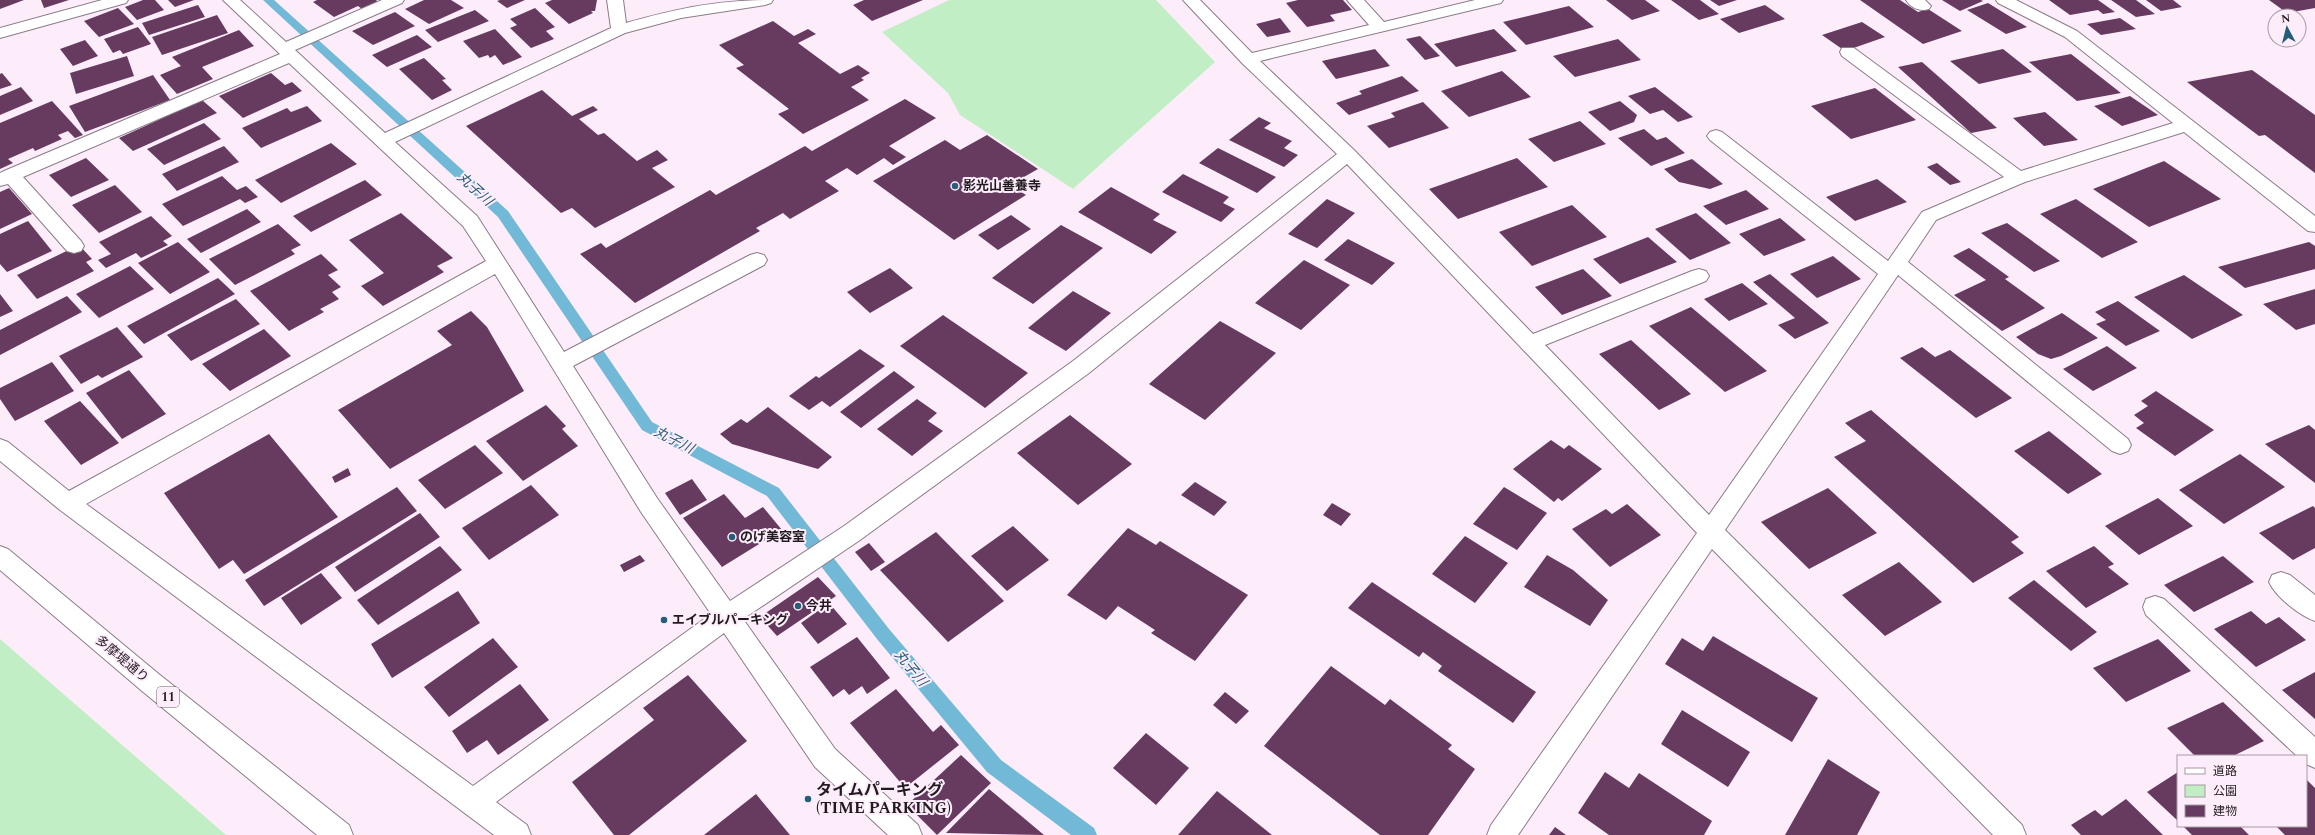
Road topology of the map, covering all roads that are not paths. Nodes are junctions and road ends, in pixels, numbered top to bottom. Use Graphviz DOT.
graph roads {
  1 [pos="120,0"];
  2 [pos="231,0"];
  3 [pos="396,0"];
  4 [pos="615,0"];
  5 [pos="765,0"];
  6 [pos="1191,0"];
  7 [pos="1355,0"];
  8 [pos="1495,0"];
  9 [pos="2004,0"];
  10 [pos="1380,27"];
  11 [pos="619,30"];
  12 [pos="0,33"];
  13 [pos="289,51"];
  14 [pos="1848,52"];
  15 [pos="1248,59"];
  16 [pos="2187,125"];
  17 [pos="1716,136"];
  18 [pos="388,139"];
  19 [pos="1348,154"];
  20 [pos="6,178"];
  21 [pos="2018,178"];
  22 [pos="2315,226"];
  23 [pos="74,246"];
  24 [pos="757,260"];
  25 [pos="498,263"];
  26 [pos="1892,267"];
  27 [pos="1698,276"];
  28 [pos="1530,343"];
  29 [pos="566,360"];
  30 [pos="2120,445"];
  31 [pos="0,448"];
  32 [pos="68,503"];
  33 [pos="1710,531"];
  34 [pos="0,556"];
  35 [pos="2281,582"];
  36 [pos="2155,607"];
  37 [pos="2315,610"];
  38 [pos="726,616"];
  39 [pos="2315,755"];
  40 [pos="474,802"];
  41 [pos="339,835"];
  42 [pos="517,835"];
  43 [pos="908,835"];
  44 [pos="1501,835"];
  45 [pos="2012,835"];
  1 -- 12 [label="street"];
  2 -- 13 [label="street"];
  3 -- 13 [label="street"];
  4 -- 11 [label="street"];
  5 -- 11 [label="street"];
  6 -- 15 [label="street"];
  7 -- 10 [label="street"];
  8 -- 10 [label="street"];
  9 -- 16 [label="street"];
  10 -- 15 [label="street"];
  11 -- 18 [label="street"];
  13 -- 18 [label="street"];
  13 -- 20 [label="street"];
  14 -- 21 [label="street"];
  15 -- 19 [label="street"];
  16 -- 21 [label="street"];
  16 -- 22 [label="street"];
  17 -- 26 [label="street"];
  18 -- 25 [label="street"];
  19 -- 28 [label="street"];
  19 -- 38 [label="street"];
  20 -- 23 [label="street"];
  21 -- 26 [label="street"];
  24 -- 29 [label="street"];
  25 -- 29 [label="street"];
  25 -- 32 [label="street"];
  26 -- 30 [label="street"];
  26 -- 33 [label="street"];
  27 -- 28 [label="street"];
  28 -- 33 [label="street"];
  29 -- 38 [label="street"];
  31 -- 32 [label="street"];
  32 -- 40 [label="street"];
  33 -- 44 [label="street"];
  33 -- 45 [label="street"];
  34 -- 41 [label="street, 多摩堤通り / 11"];
  35 -- 37 [label="street"];
  36 -- 39 [label="street"];
  38 -- 40 [label="street"];
  38 -- 43 [label="street"];
  40 -- 42 [label="street"];
}
